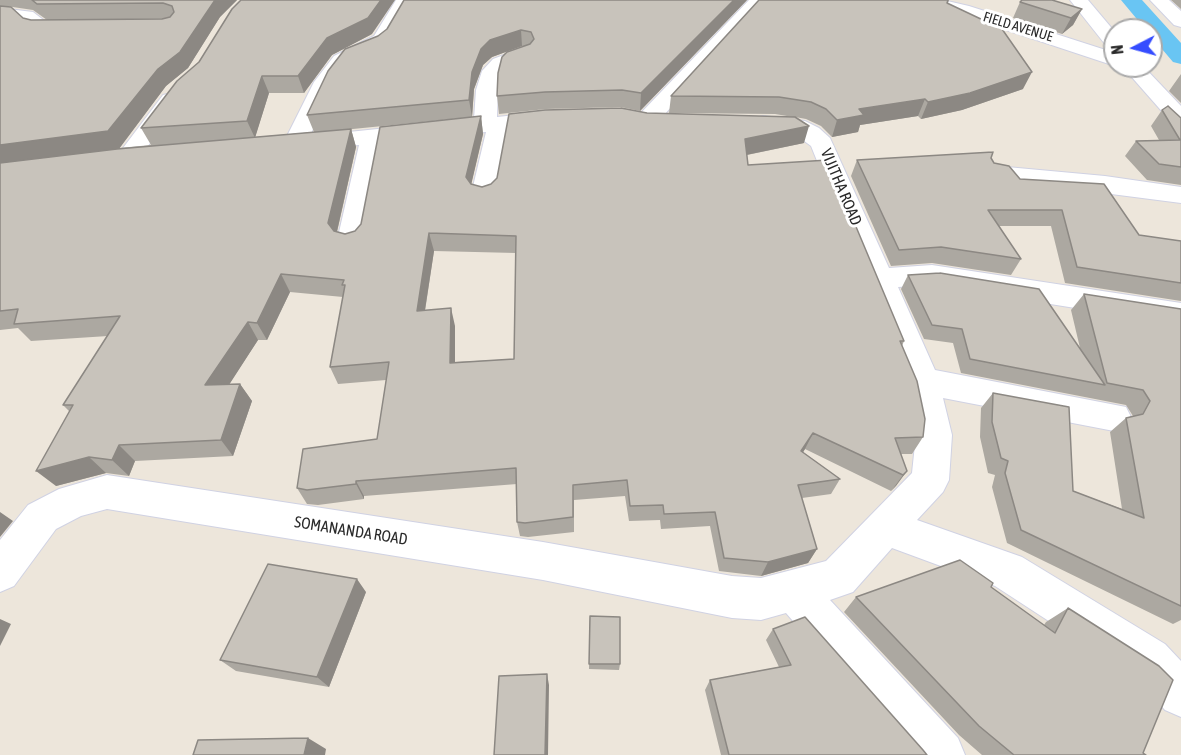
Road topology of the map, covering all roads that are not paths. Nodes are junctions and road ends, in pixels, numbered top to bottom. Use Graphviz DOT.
graph roads {
  1 [pos="405,0"];
  2 [pos="759,0"];
  3 [pos="919,0"];
  4 [pos="1079,0"];
  5 [pos="1159,0"];
  6 [pos="0,13"];
  7 [pos="1181,21"];
  8 [pos="88,27"];
  9 [pos="1103,29"];
  10 [pos="523,54"];
  11 [pos="1103,56"];
  12 [pos="1143,78"];
  13 [pos="184,86"];
  14 [pos="621,116"];
  15 [pos="578,117"];
  16 [pos="1181,119"];
  17 [pos="646,121"];
  18 [pos="675,122"];
  19 [pos="492,123"];
  20 [pos="740,123"];
  21 [pos="373,135"];
  22 [pos="295,144"];
  23 [pos="271,146"];
  24 [pos="152,155"];
  25 [pos="128,157"];
  26 [pos="105,160"];
  27 [pos="996,173"];
  28 [pos="484,195"];
  29 [pos="1181,195"];
  30 [pos="351,241"];
  31 [pos="879,278"];
  32 [pos="1181,314"];
  33 [pos="923,381"];
  34 [pos="1114,417"];
  35 [pos="884,527"];
  36 [pos="0,572"];
  37 [pos="793,590"];
  38 [pos="732,597"];
  39 [pos="1181,694"];
  40 [pos="940,755"];
  1 -- 22 [label="street"];
  2 -- 17 [label="street"];
  3 -- 11 [label="street, FIELD AVENUE"];
  4 -- 9 [label="street"];
  5 -- 7 [label="street"];
  6 -- 8 [label="street"];
  10 -- 19 [label="street"];
  12 -- 16 [label="street"];
  13 -- 25 [label="street"];
  14 -- 17 [label="street"];
  15 -- 19 [label="street"];
  17 -- 18 [label="street"];
  19 -- 21 [label="street"];
  19 -- 28 [label="street"];
  20 -- 31 [label="street, VIJITHA ROAD"];
  21 -- 22 [label="street"];
  21 -- 30 [label="street"];
  22 -- 23 [label="street"];
  24 -- 25 [label="street"];
  25 -- 26 [label="street"];
  27 -- 29 [label="street"];
  31 -- 32 [label="street"];
  31 -- 33 [label="street, VIJITHA ROAD"];
  33 -- 34 [label="street"];
  33 -- 35 [label="street, VIJITHA ROAD"];
  35 -- 37 [label="street, VIJITHA ROAD"];
  35 -- 39 [label="street"];
  36 -- 38 [label="street, SOMANANDA ROAD"];
  37 -- 38 [label="street, VIJITHA ROAD"];
  37 -- 40 [label="street"];
}
